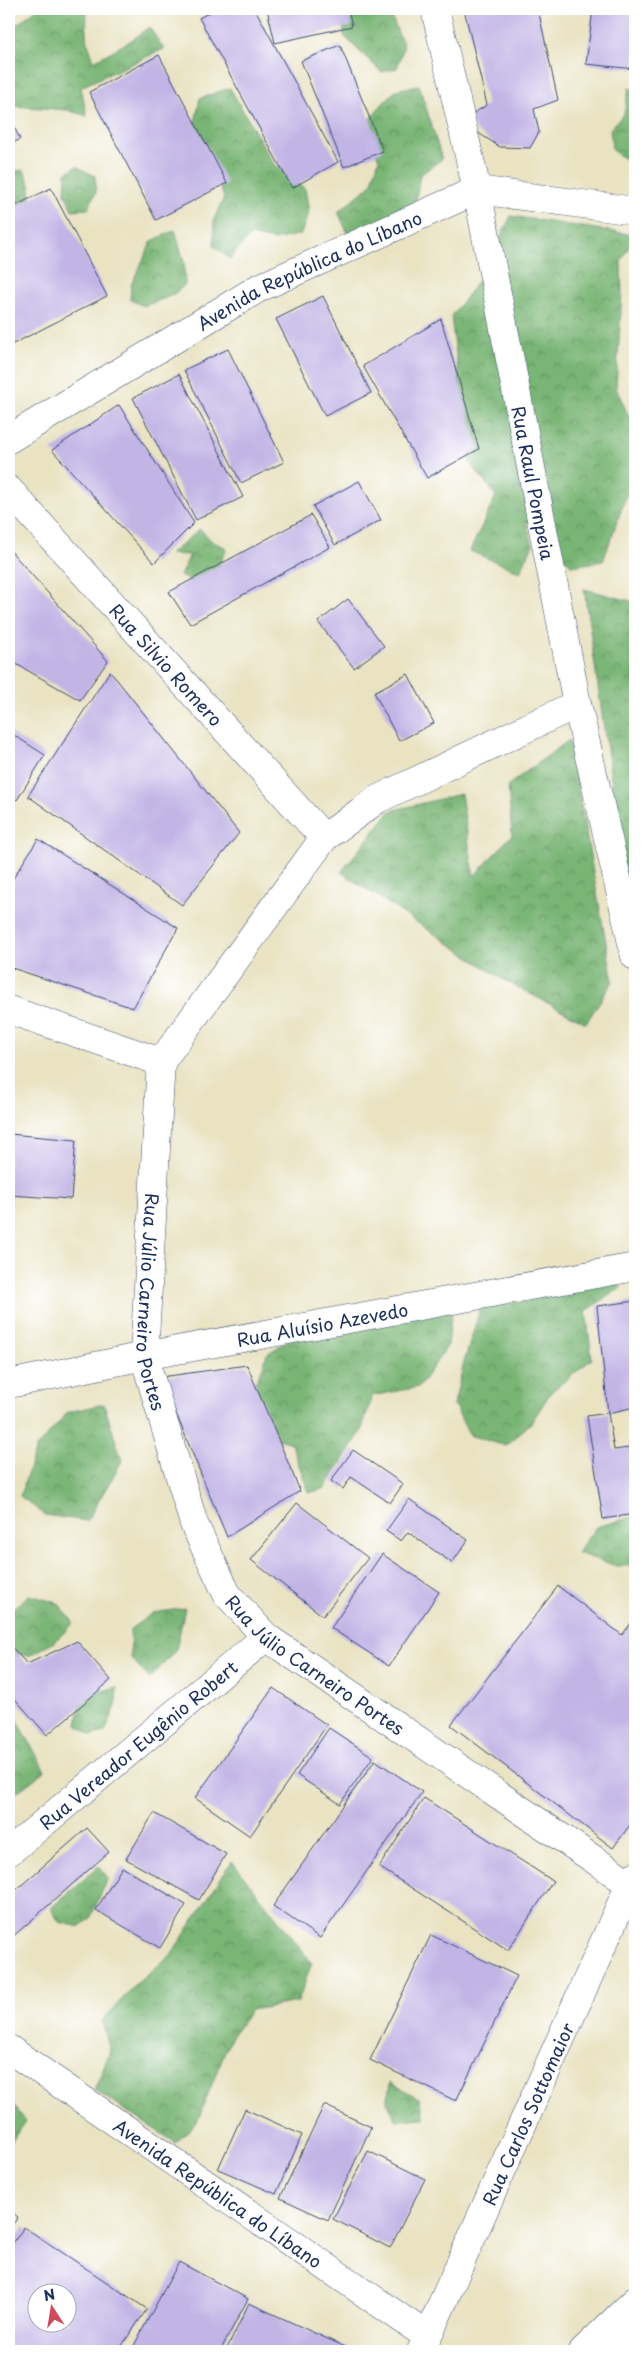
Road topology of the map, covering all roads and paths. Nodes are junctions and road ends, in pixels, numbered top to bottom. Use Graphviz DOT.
graph roads {
  1 [pos="435,9"];
  2 [pos="478,190"];
  3 [pos="635,211"];
  4 [pos="9,439"];
  5 [pos="9,490"];
  6 [pos="577,704"];
  7 [pos="324,838"];
  8 [pos="635,956"];
  9 [pos="9,1010"];
  10 [pos="161,1062"];
  11 [pos="635,1267"];
  12 [pos="144,1356"];
  13 [pos="9,1384"];
  14 [pos="266,1637"];
  15 [pos="9,1852"];
  16 [pos="632,1880"];
  17 [pos="9,2048"];
  18 [pos="635,2301"];
  19 [pos="635,2306"];
  20 [pos="424,2344"];
  21 [pos="583,2351"];
  22 [pos="614,2351"];
  1 -- 2 [label="main road, Rua Raul Pompeia"];
  2 -- 3 [label="main road"];
  2 -- 4 [label="main road, Avenida República do Líbano"];
  2 -- 6 [label="main road, Rua Raul Pompeia"];
  5 -- 7 [label="main road, Rua Silvio Romero"];
  6 -- 7 [label="main road"];
  6 -- 8 [label="main road, Rua Raul Pompeia"];
  7 -- 10 [label="main road"];
  9 -- 10 [label="main road"];
  10 -- 12 [label="main road, Rua Júlio Carneiro Portes"];
  11 -- 12 [label="main road, Rua Aluísio Azevedo"];
  12 -- 13 [label="main road, Rua Aluísio Azevedo"];
  12 -- 14 [label="main road, Rua Júlio Carneiro Portes"];
  14 -- 15 [label="main road, Rua Vereador Eugênio Robert"];
  14 -- 16 [label="main road, Rua Júlio Carneiro Portes"];
  16 -- 20 [label="main road, Rua Carlos Sottomaior"];
  17 -- 20 [label="main road, Avenida República do Líbano"];
  18 -- 21 [label="main road"];
  19 -- 22 [label="main road"];
}
